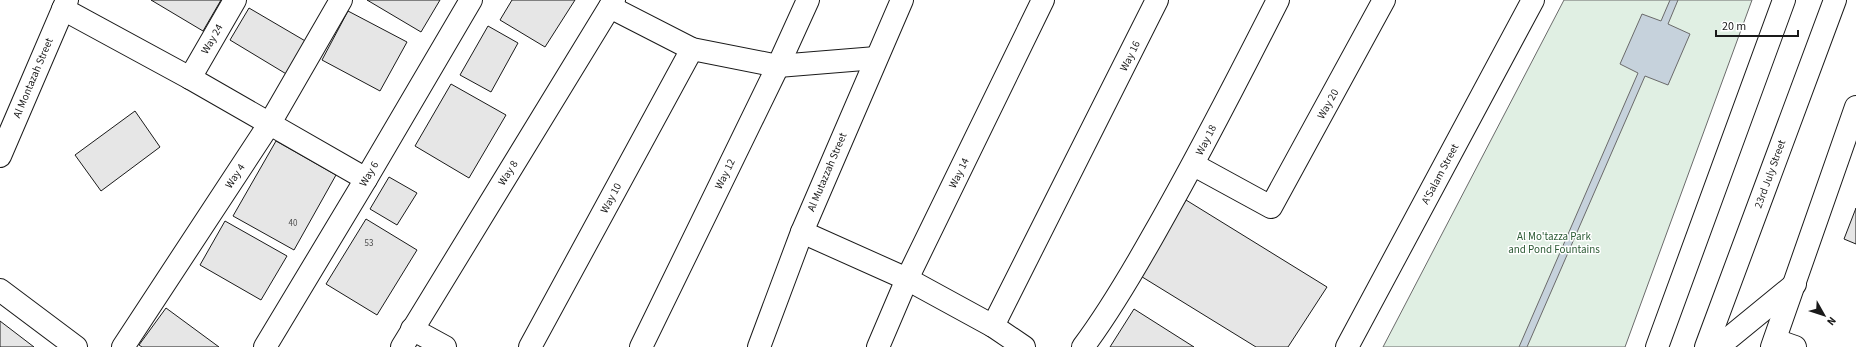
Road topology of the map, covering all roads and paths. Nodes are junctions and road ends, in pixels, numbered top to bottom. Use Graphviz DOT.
graph roads {
  1 [pos="235,0"];
  2 [pos="341,0"];
  3 [pos="471,0"];
  4 [pos="808,0"];
  5 [pos="902,0"];
  6 [pos="1043,0"];
  7 [pos="1158,0"];
  8 [pos="1278,0"];
  9 [pos="1384,0"];
  10 [pos="1534,0"];
  11 [pos="1784,0"];
  12 [pos="1835,0"];
  13 [pos="612,3"];
  14 [pos="65,4"];
  15 [pos="692,48"];
  16 [pos="876,58"];
  17 [pos="778,66"];
  18 [pos="190,78"];
  19 [pos="1856,107"];
  20 [pos="270,123"];
  21 [pos="1848,155"];
  22 [pos="0,156"];
  23 [pos="1194,165"];
  24 [pos="366,179"];
  25 [pos="802,232"];
  26 [pos="907,279"];
  27 [pos="1795,284"];
  28 [pos="0,290"];
  29 [pos="993,326"];
  30 [pos="407,338"];
  31 [pos="1781,345"];
  32 [pos="76,347"];
  33 [pos="123,347"];
  34 [pos="264,347"];
  35 [pos="445,347"];
  36 [pos="530,347"];
  37 [pos="641,347"];
  38 [pos="759,347"];
  39 [pos="878,347"];
  40 [pos="1024,347"];
  41 [pos="1083,347"];
  42 [pos="1346,347"];
  43 [pos="1657,347"];
  44 [pos="1706,347"];
  45 [pos="1718,347"];
  1 -- 18 [label="street, Way 24"];
  2 -- 20 [label="street, Way 4"];
  3 -- 24 [label="street, Way 6"];
  4 -- 17 [label="street, Way 12"];
  5 -- 16 [label="street, Al Mutazzah Street"];
  6 -- 26 [label="street, Way 14"];
  7 -- 29 [label="street, Way 16"];
  8 -- 23 [label="street, Way 18"];
  9 -- 23 [label="street, Way 20"];
  10 -- 42 [label="street, A'Salam Street"];
  11 -- 43 [label="street"];
  12 -- 44 [label="street, 23rd July Street"];
  13 -- 15 [label="street"];
  13 -- 30 [label="street, Way 8"];
  14 -- 18 [label="street"];
  14 -- 22 [label="street, Al Montazah Street"];
  15 -- 17 [label="street"];
  15 -- 36 [label="street, Way 10"];
  16 -- 17 [label="street"];
  16 -- 25 [label="street, Al Mutazzah Street"];
  17 -- 37 [label="street, Way 12"];
  18 -- 20 [label="street"];
  19 -- 21 [label="street"];
  20 -- 24 [label="street"];
  20 -- 33 [label="street, Way 4"];
  21 -- 27 [label="street"];
  23 -- 41 [label="street, Way 18"];
  24 -- 34 [label="street, Way 6"];
  25 -- 26 [label="street"];
  25 -- 38 [label="street, Al Mutazzah Street"];
  26 -- 29 [label="street"];
  26 -- 39 [label="street, Way 14"];
  27 -- 31 [label="street"];
  27 -- 45 [label="street"];
  28 -- 32 [label="street"];
  29 -- 40 [label="street"];
  30 -- 35 [label="street"];
}
